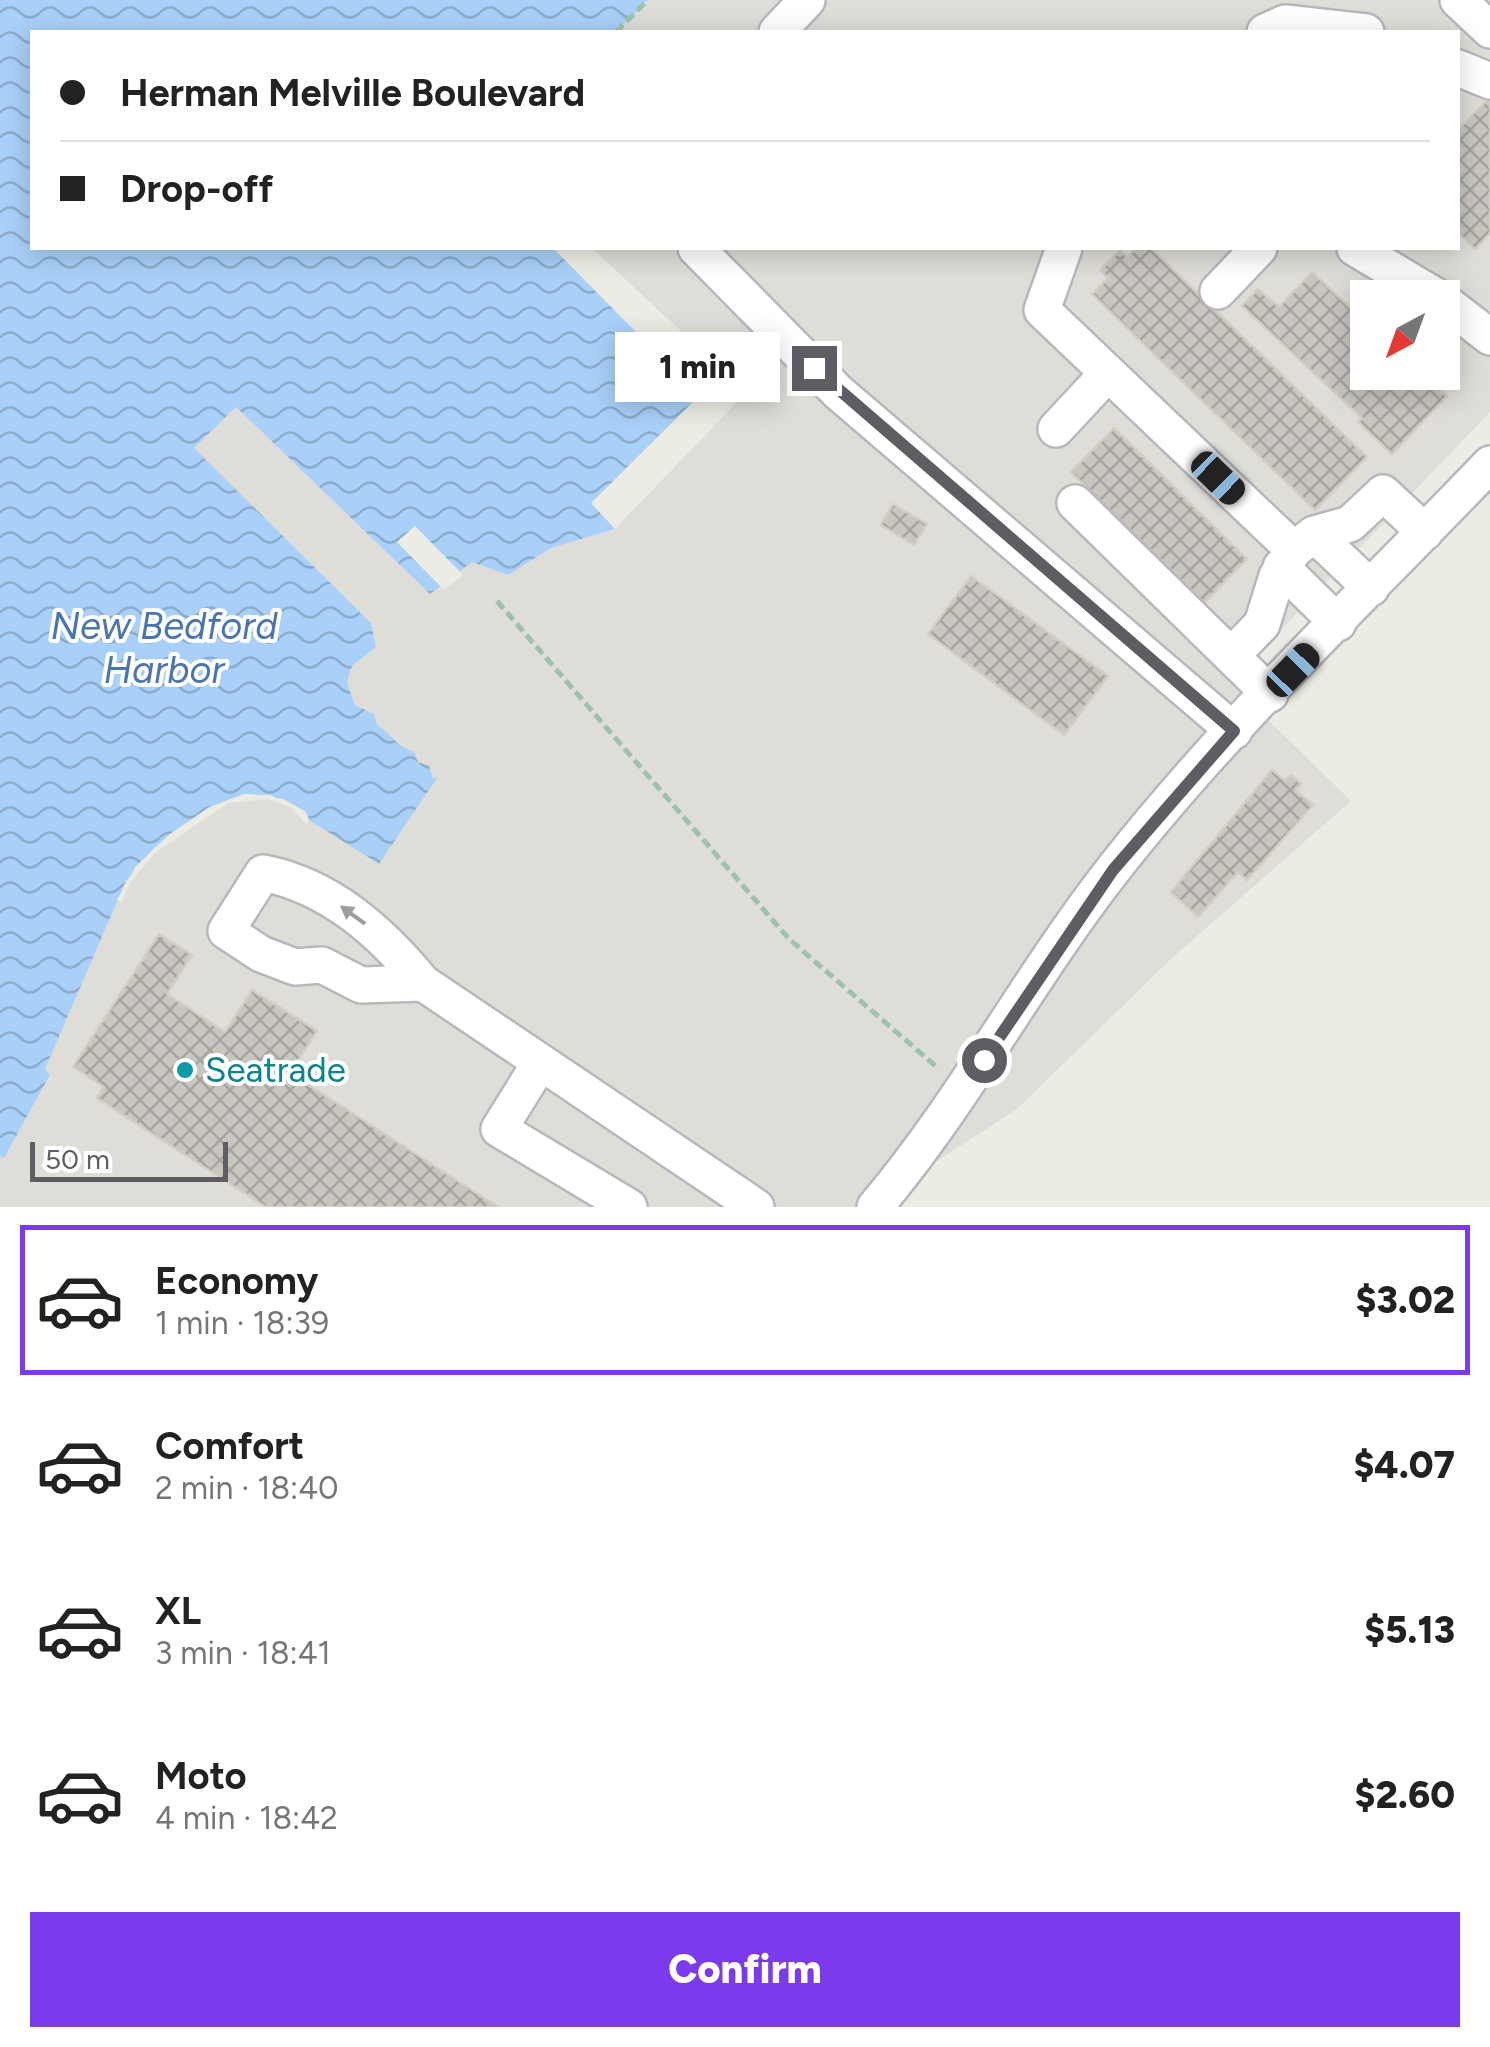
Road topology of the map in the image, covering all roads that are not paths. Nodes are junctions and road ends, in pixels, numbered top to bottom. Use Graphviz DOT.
graph roads {
  1 [pos="807,0"];
  2 [pos="1458,0"];
  3 [pos="779,30"];
  4 [pos="1269,30"];
  5 [pos="1348,30"];
  6 [pos="1490,30"];
  7 [pos="1460,69"];
  8 [pos="1490,81"];
  9 [pos="698,250"];
  10 [pos="1063,250"];
  11 [pos="1257,250"];
  12 [pos="1358,250"];
  13 [pos="1409,280"];
  14 [pos="1218,291"];
  15 [pos="1460,314"];
  16 [pos="1490,337"];
  17 [pos="1108,373"];
  18 [pos="1056,429"];
  19 [pos="1490,464"];
  20 [pos="1074,503"];
  21 [pos="1425,532"];
  22 [pos="1296,550"];
  23 [pos="1371,588"];
  24 [pos="1338,622"];
  25 [pos="1231,656"];
  26 [pos="1270,694"];
  27 [pos="1234,731"];
  28 [pos="423,983"];
  29 [pos="540,1062"];
  30 [pos="734,1201"];
  31 [pos="629,1207"];
  32 [pos="875,1207"];
  1 -- 3 [label="street"];
  2 -- 6 [label="street"];
  4 -- 5 [label="street"];
  7 -- 8 [label="street"];
  9 -- 27 [label="street"];
  10 -- 17 [label="street"];
  11 -- 14 [label="street"];
  12 -- 13 [label="street"];
  15 -- 16 [label="street"];
  17 -- 18 [label="street"];
  17 -- 22 [label="street"];
  19 -- 21 [label="street"];
  20 -- 25 [label="street"];
  21 -- 22 [label="street"];
  21 -- 23 [label="street"];
  22 -- 23 [label="street"];
  22 -- 24 [label="street"];
  22 -- 25 [label="street"];
  23 -- 24 [label="street"];
  24 -- 26 [label="street"];
  25 -- 26 [label="street"];
  26 -- 27 [label="street"];
  27 -- 32 [label="street"];
  28 -- 28 [label="street, one-way"];
  28 -- 29 [label="street"];
  29 -- 30 [label="street"];
  29 -- 31 [label="street"];
}
